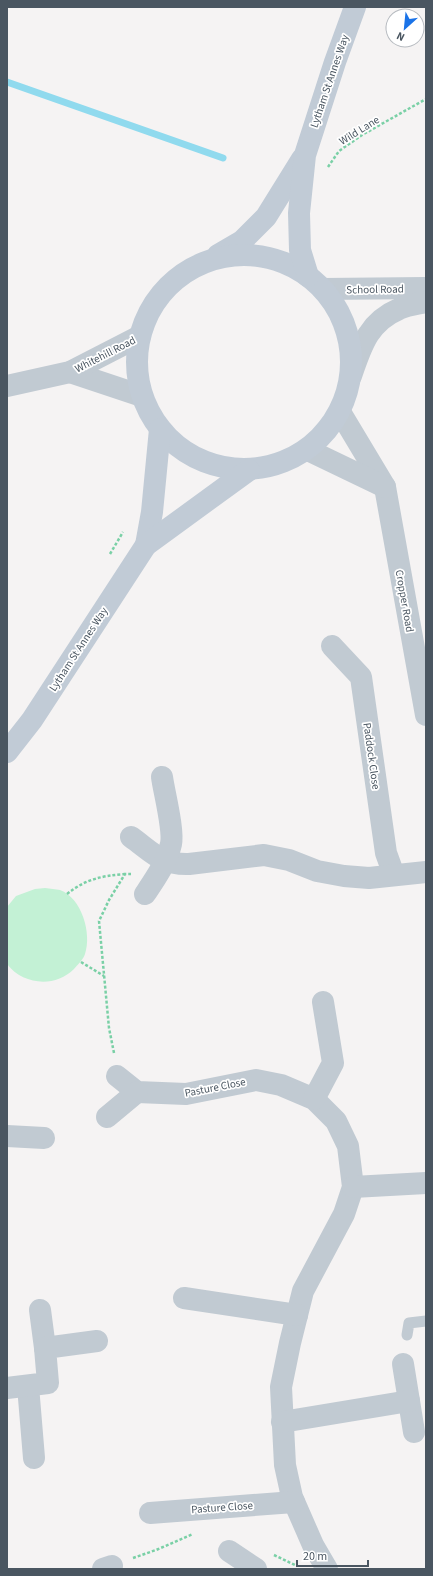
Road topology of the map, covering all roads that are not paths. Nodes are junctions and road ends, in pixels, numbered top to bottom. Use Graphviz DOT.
graph roads {
  1 [pos="355,7"];
  2 [pos="305,155"];
  3 [pos="209,261"];
  4 [pos="315,282"];
  5 [pos="426,288"];
  6 [pos="426,302"];
  7 [pos="140,336"];
  8 [pos="70,372"];
  9 [pos="352,376"];
  10 [pos="7,386"];
  11 [pos="142,396"];
  12 [pos="340,412"];
  13 [pos="160,429"];
  14 [pos="308,450"];
  15 [pos="249,470"];
  16 [pos="385,488"];
  17 [pos="146,544"];
  18 [pos="332,646"];
  19 [pos="426,715"];
  20 [pos="7,752"];
  21 [pos="162,776"];
  22 [pos="131,837"];
  23 [pos="161,868"];
  24 [pos="426,872"];
  25 [pos="394,876"];
  26 [pos="145,894"];
  27 [pos="323,1002"];
  28 [pos="117,1076"];
  29 [pos="137,1092"];
  30 [pos="314,1099"];
  31 [pos="107,1117"];
  32 [pos="7,1136"];
  33 [pos="44,1138"];
  34 [pos="426,1183"];
  35 [pos="353,1187"];
  36 [pos="184,1298"];
  37 [pos="40,1310"];
  38 [pos="297,1315"];
  39 [pos="426,1321"];
  40 [pos="407,1335"];
  41 [pos="97,1341"];
  42 [pos="45,1348"];
  43 [pos="403,1364"];
  44 [pos="28,1386"];
  45 [pos="7,1388"];
  46 [pos="409,1401"];
  47 [pos="282,1422"];
  48 [pos="414,1432"];
  49 [pos="34,1458"];
  50 [pos="294,1502"];
  51 [pos="150,1513"];
  52 [pos="229,1551"];
  53 [pos="256,1569"];
  54 [pos="327,1569"];
  1 -- 2 [label="main road, Lytham St Annes Way"];
  2 -- 3 [label="main road, Lytham St Annes Way"];
  2 -- 4 [label="main road, Lytham St Annes Way"];
  3 -- 4 [label="main road"];
  3 -- 7 [label="main road"];
  4 -- 5 [label="street, School Road"];
  4 -- 9 [label="main road"];
  6 -- 9 [label="street, School Road"];
  7 -- 8 [label="street, Whitehill Road"];
  7 -- 11 [label="main road"];
  8 -- 10 [label="street, Whitehill Road"];
  8 -- 11 [label="street, Whitehill Road"];
  9 -- 12 [label="main road"];
  11 -- 13 [label="main road"];
  12 -- 14 [label="main road"];
  12 -- 16 [label="street, Cropper Road"];
  13 -- 15 [label="main road"];
  13 -- 17 [label="main road, Lytham St Annes Way"];
  14 -- 15 [label="main road"];
  14 -- 16 [label="street"];
  15 -- 17 [label="main road, Lytham St Annes Way"];
  16 -- 19 [label="street, Cropper Road"];
  17 -- 20 [label="main road, Lytham St Annes Way"];
  18 -- 25 [label="street, Paddock Close"];
  21 -- 23 [label="street"];
  22 -- 23 [label="street"];
  23 -- 25 [label="street"];
  23 -- 26 [label="street"];
  24 -- 25 [label="street"];
  27 -- 30 [label="street"];
  28 -- 29 [label="street"];
  29 -- 30 [label="street, Pasture Close"];
  29 -- 31 [label="street"];
  30 -- 35 [label="street, Pasture Close"];
  32 -- 33 [label="street"];
  34 -- 35 [label="street"];
  35 -- 38 [label="street, Pasture Close"];
  36 -- 38 [label="street"];
  37 -- 42 [label="street"];
  38 -- 47 [label="street, Pasture Close"];
  39 -- 40 [label="lane"];
  41 -- 42 [label="street"];
  42 -- 44 [label="street"];
  43 -- 46 [label="street"];
  44 -- 45 [label="street"];
  44 -- 49 [label="street"];
  46 -- 47 [label="street"];
  46 -- 48 [label="street"];
  47 -- 50 [label="street, Pasture Close"];
  50 -- 51 [label="street, Pasture Close"];
  50 -- 54 [label="street, Pasture Close"];
  52 -- 53 [label="street"];
}
